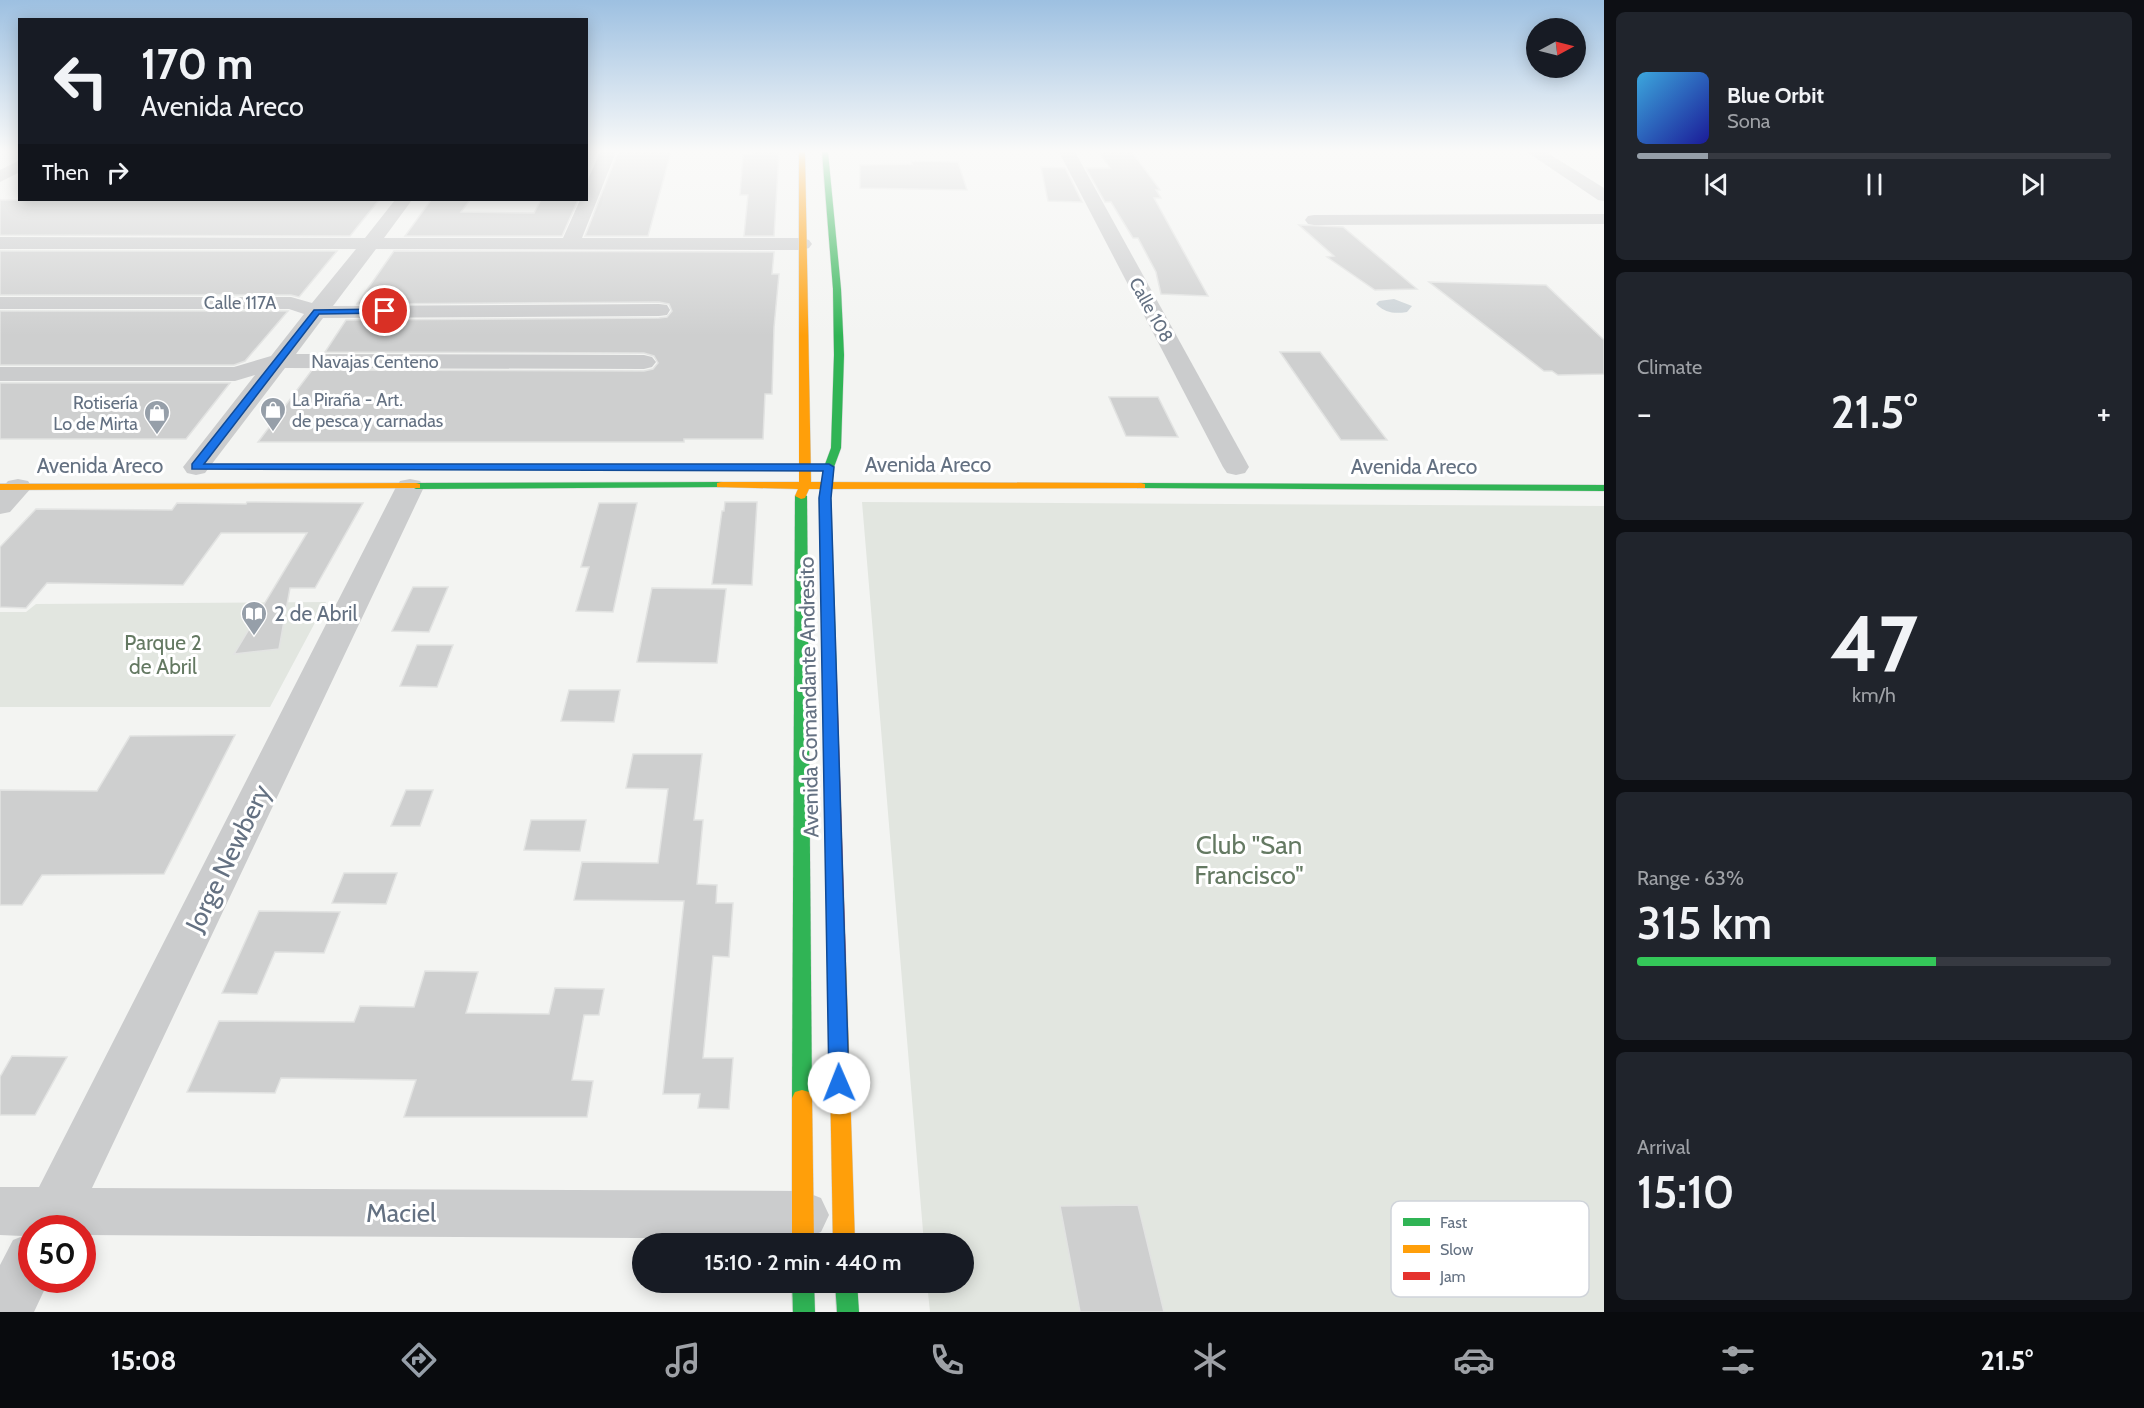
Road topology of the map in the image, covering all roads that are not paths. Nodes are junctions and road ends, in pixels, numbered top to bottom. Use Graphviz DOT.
graph roads {
  1 [pos="394,213"];
  2 [pos="583,213"];
  3 [pos="802,213"];
  4 [pos="830,213"];
  5 [pos="1099,213"];
  6 [pos="1314,219"];
  7 [pos="1604,219"];
  8 [pos="0,243"];
  9 [pos="370,243"];
  10 [pos="570,244"];
  11 [pos="802,244"];
  12 [pos="0,303"];
  13 [pos="659,310"];
  14 [pos="317,312"];
  15 [pos="278,361"];
  16 [pos="644,362"];
  17 [pos="0,374"];
  18 [pos="199,467"];
  19 [pos="797,467"];
  20 [pos="835,467"];
  21 [pos="1236,467"];
  22 [pos="805,485"];
  23 [pos="826,485"];
  24 [pos="410,487"];
  25 [pos="1604,488"];
  26 [pos="6,493"];
  27 [pos="0,1211"];
  28 [pos="23,1215"];
  29 [pos="53,1215"];
  30 [pos="96,1221"];
  31 [pos="803,1229"];
  32 [pos="844,1233"];
  33 [pos="18,1286"];
  34 [pos="803,1293"];
  35 [pos="847,1293"];
  36 [pos="5,1312"];
  37 [pos="804,1312"];
  38 [pos="848,1312"];
  1 -- 9 [label="street"];
  2 -- 10 [label="street"];
  3 -- 11 [label="main road, Avenida Comandante Andresito"];
  4 -- 20 [label="main road, Avenida Comandante Andresito"];
  5 -- 21 [label="street, Calle 108"];
  6 -- 7 [label="street"];
  8 -- 9 [label="street"];
  9 -- 10 [label="street"];
  9 -- 14 [label="street"];
  10 -- 11 [label="street"];
  11 -- 19 [label="main road, Avenida Comandante Andresito"];
  12 -- 14 [label="street, Calle 117A"];
  13 -- 14 [label="street, Calle 117A"];
  14 -- 15 [label="street"];
  15 -- 16 [label="street, Navajas Centeno"];
  15 -- 17 [label="street, Navajas Centeno"];
  15 -- 18 [label="street"];
  19 -- 20 [label="main road"];
  19 -- 22 [label="main road, Avenida Comandante Andresito"];
  20 -- 23 [label="main road, Avenida Comandante Andresito"];
  22 -- 23 [label="main road, Avenida Areco"];
  22 -- 24 [label="main road, Avenida Areco"];
  22 -- 31 [label="main road, Avenida Comandante Andresito"];
  23 -- 25 [label="main road, Avenida Areco"];
  23 -- 32 [label="main road, Avenida Comandante Andresito"];
  24 -- 26 [label="main road, Avenida Areco"];
  24 -- 29 [label="street, Jorge Newbery"];
  27 -- 28 [label="street, Maciel"];
  30 -- 31 [label="street, Maciel"];
  33 -- 36 [label="street"];
  34 -- 37 [label="main road"];
  35 -- 38 [label="main road"];
}
